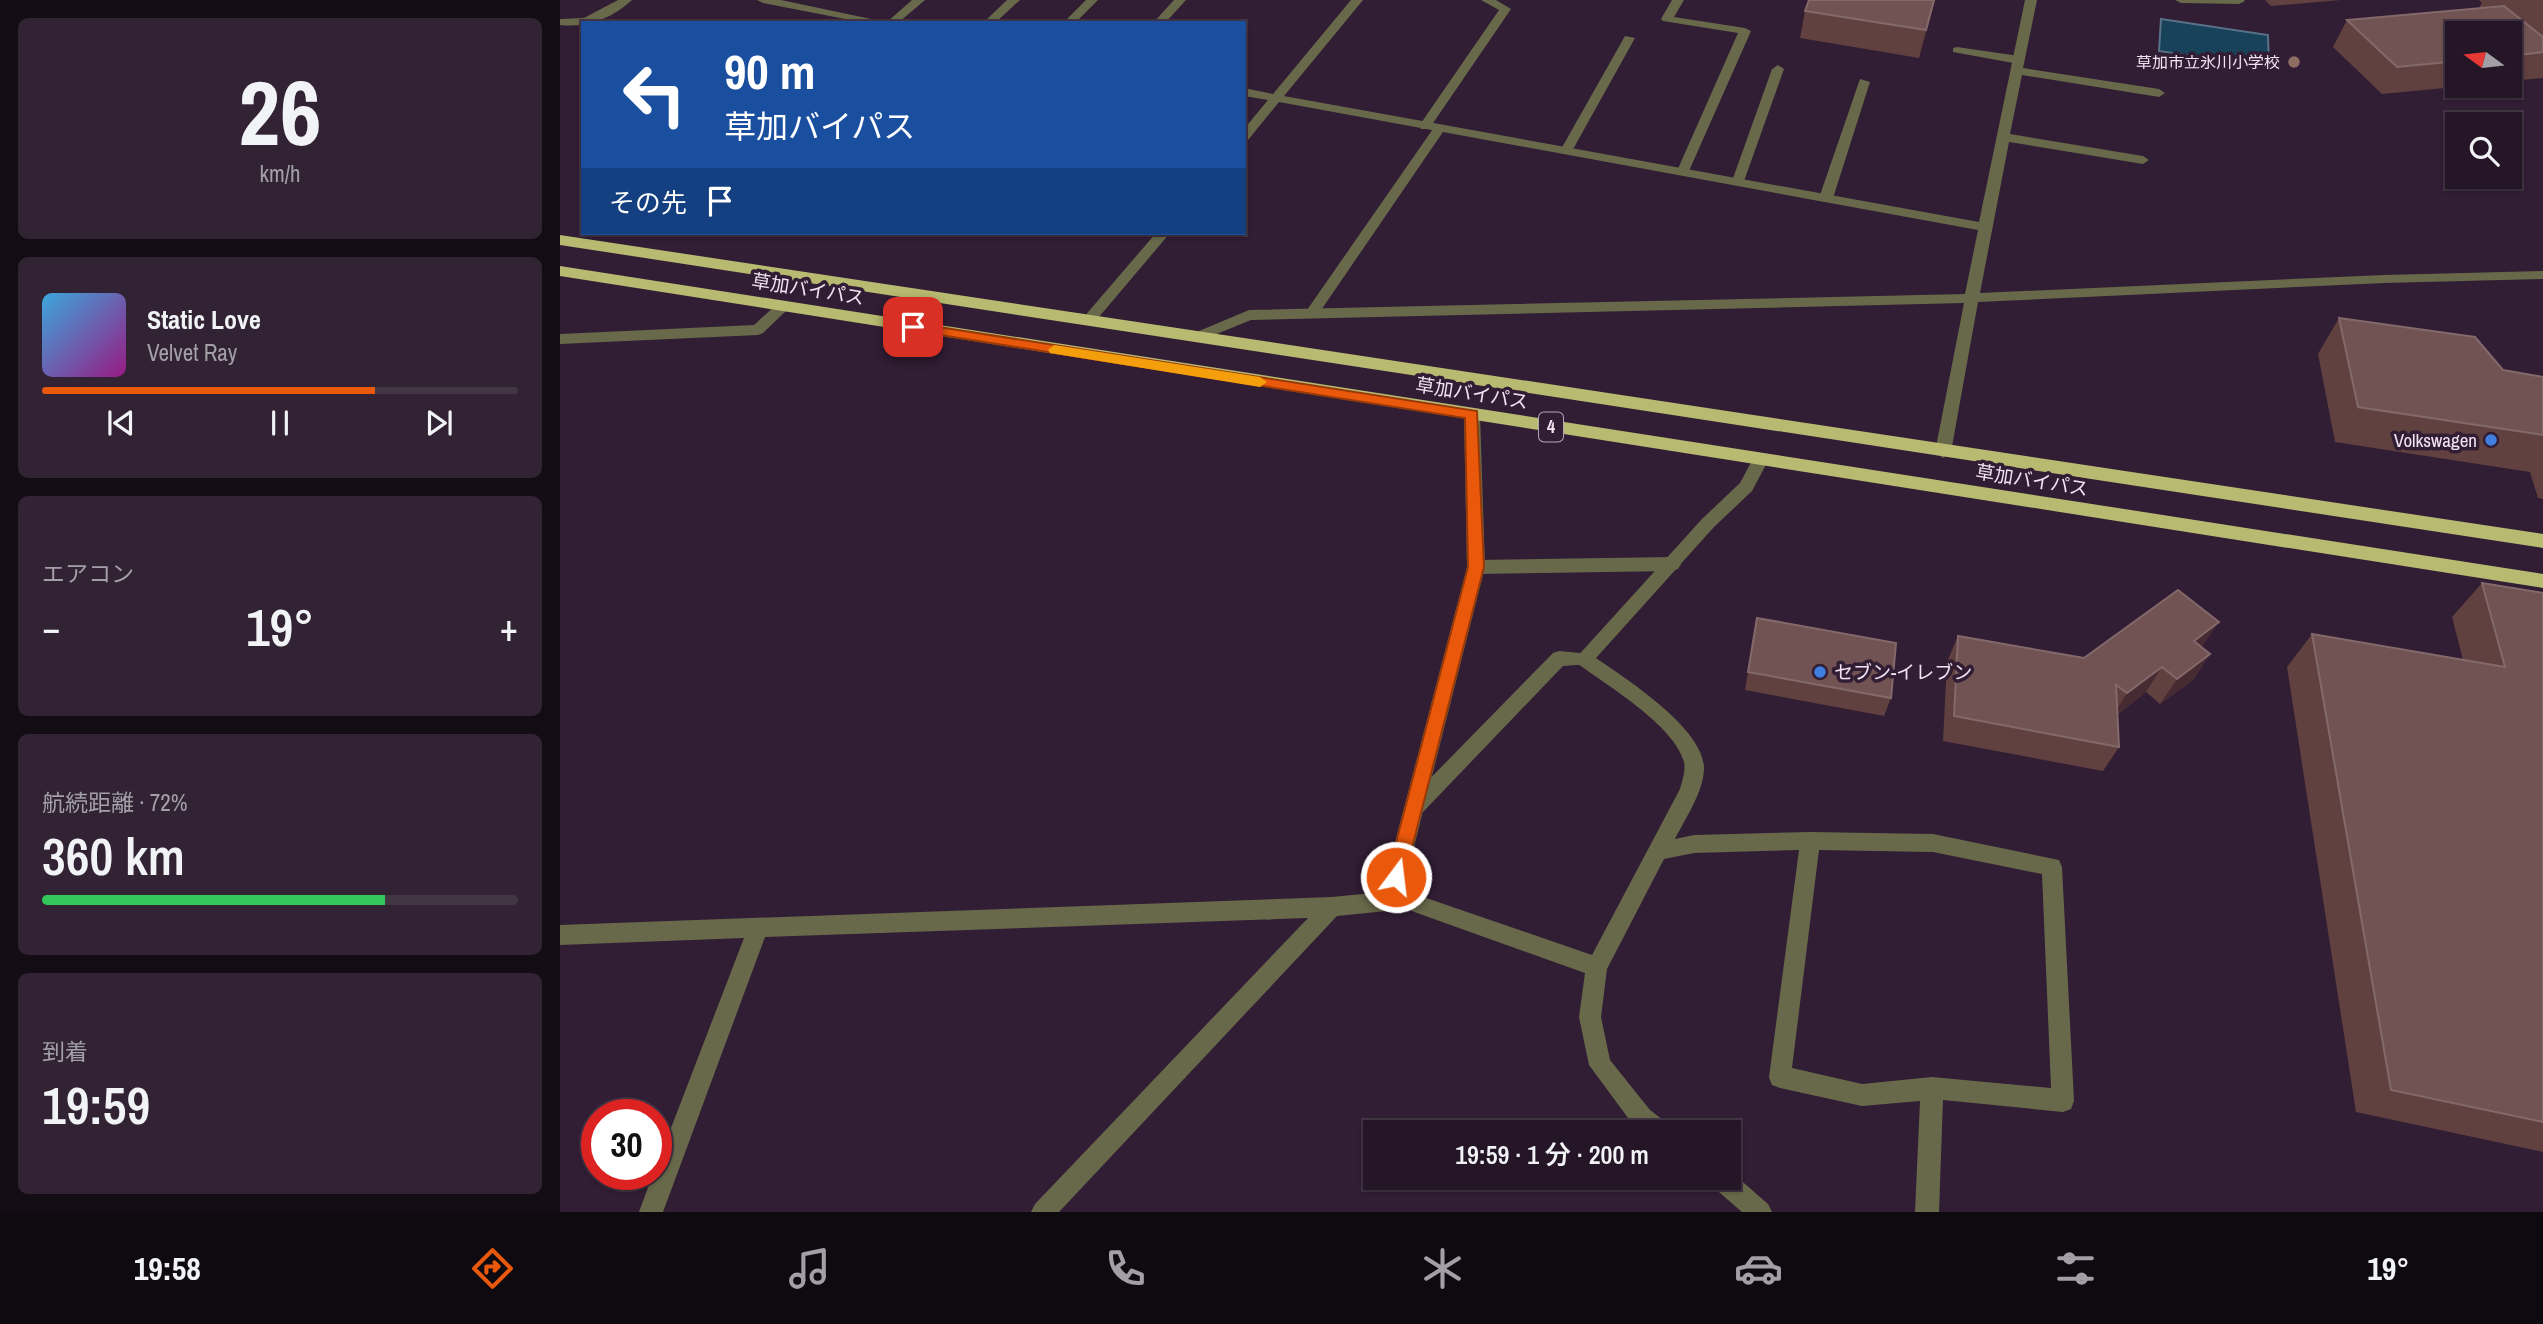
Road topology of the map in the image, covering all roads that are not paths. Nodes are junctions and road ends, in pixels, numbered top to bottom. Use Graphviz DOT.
graph roads {
  1 [pos="626,0"];
  2 [pos="763,0"];
  3 [pos="919,0"];
  4 [pos="1014,0"];
  5 [pos="1092,0"];
  6 [pos="1180,0"];
  7 [pos="1357,0"];
  8 [pos="1487,0"];
  9 [pos="1678,0"];
  10 [pos="2031,0"];
  11 [pos="2181,0"];
  12 [pos="2239,1"];
  13 [pos="798,3"];
  14 [pos="592,21"];
  15 [pos="876,21"];
  16 [pos="893,21"];
  17 [pos="990,21"];
  18 [pos="1070,21"];
  19 [pos="1160,21"];
  20 [pos="560,22"];
  21 [pos="581,23"];
  22 [pos="1629,38"];
  23 [pos="1957,50"];
  24 [pos="2018,65"];
  25 [pos="1778,69"];
  26 [pos="1864,82"];
  27 [pos="1246,92"];
  28 [pos="2159,93"];
  29 [pos="1277,98"];
  30 [pos="1432,127"];
  31 [pos="1246,135"];
  32 [pos="2004,137"];
  33 [pos="1566,150"];
  34 [pos="2143,160"];
  35 [pos="1683,171"];
  36 [pos="1738,181"];
  37 [pos="1826,198"];
  38 [pos="1985,227"];
  39 [pos="1161,235"];
  40 [pos="560,240"];
  41 [pos="560,271"];
  42 [pos="2543,275"];
  43 [pos="1973,298"];
  44 [pos="782,306"];
  45 [pos="1312,313"];
  46 [pos="1088,321"];
  47 [pos="1197,337"];
  48 [pos="560,339"];
  49 [pos="1472,414"];
  50 [pos="1943,452"];
  51 [pos="1760,459"];
  52 [pos="2543,541"];
  53 [pos="1672,564"];
  54 [pos="1476,567"];
  55 [pos="2543,581"];
  56 [pos="1584,659"];
  57 [pos="1416,806"];
  58 [pos="1810,841"];
  59 [pos="1658,851"];
  60 [pos="1390,901"];
  61 [pos="1332,907"];
  62 [pos="758,928"];
  63 [pos="560,935"];
  64 [pos="1597,967"];
  65 [pos="1931,1088"];
  66 [pos="1645,1120"];
  67 [pos="1734,1190"];
  68 [pos="651,1212"];
  69 [pos="1043,1212"];
  70 [pos="1760,1212"];
  71 [pos="1927,1212"];
  1 -- 14 [label="street"];
  2 -- 13 [label="street"];
  3 -- 16 [label="street"];
  4 -- 17 [label="street"];
  5 -- 18 [label="street"];
  6 -- 19 [label="street"];
  7 -- 29 [label="street"];
  8 -- 30 [label="street"];
  9 -- 35 [label="street"];
  10 -- 24 [label="street"];
  11 -- 12 [label="street"];
  13 -- 15 [label="street"];
  20 -- 21 [label="street"];
  22 -- 33 [label="street"];
  23 -- 24 [label="street"];
  24 -- 28 [label="street"];
  24 -- 32 [label="street"];
  25 -- 36 [label="street"];
  26 -- 37 [label="street"];
  27 -- 29 [label="street"];
  29 -- 30 [label="street"];
  29 -- 31 [label="street"];
  30 -- 33 [label="street"];
  30 -- 45 [label="street"];
  32 -- 34 [label="street"];
  32 -- 38 [label="street"];
  33 -- 35 [label="street"];
  35 -- 36 [label="street"];
  36 -- 37 [label="street"];
  37 -- 38 [label="street"];
  38 -- 43 [label="street"];
  39 -- 46 [label="street"];
  40 -- 46 [label="highway, 草加バイパス / 4"];
  41 -- 44 [label="highway, 草加バイパス / 4"];
  42 -- 43 [label="street"];
  43 -- 45 [label="street"];
  43 -- 50 [label="street"];
  44 -- 48 [label="street"];
  44 -- 49 [label="highway, 草加バイパス / 4"];
  45 -- 47 [label="street"];
  46 -- 47 [label="highway, 草加バイパス / 4"];
  47 -- 50 [label="highway, 草加バイパス / 4"];
  49 -- 51 [label="highway, 草加バイパス / 4"];
  49 -- 54 [label="street"];
  50 -- 52 [label="highway, 草加バイパス / 4"];
  51 -- 53 [label="street"];
  51 -- 55 [label="highway, 草加バイパス / 4"];
  53 -- 54 [label="street"];
  53 -- 56 [label="street"];
  54 -- 57 [label="street"];
  56 -- 57 [label="street"];
  56 -- 59 [label="street"];
  57 -- 60 [label="street"];
  58 -- 59 [label="street"];
  58 -- 65 [label="street"];
  58 -- 65 [label="street"];
  59 -- 64 [label="street"];
  60 -- 61 [label="street"];
  60 -- 64 [label="street"];
  61 -- 62 [label="street"];
  61 -- 69 [label="street"];
  62 -- 63 [label="street"];
  62 -- 68 [label="street"];
  64 -- 66 [label="street"];
  65 -- 71 [label="street"];
  67 -- 70 [label="street"];
}
